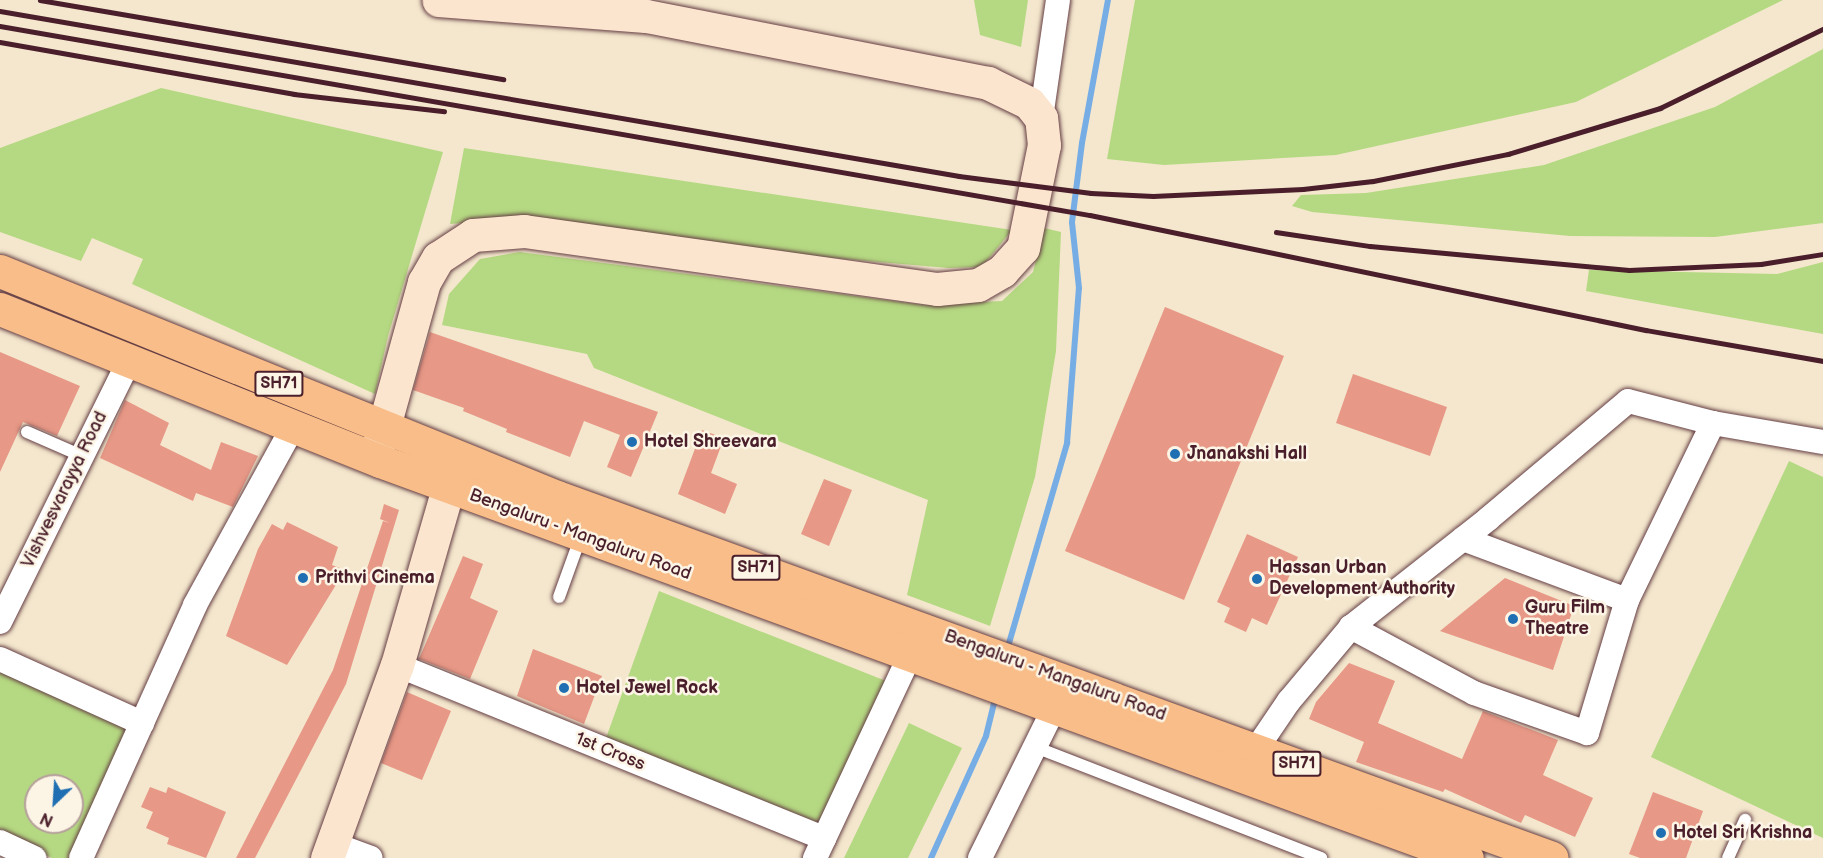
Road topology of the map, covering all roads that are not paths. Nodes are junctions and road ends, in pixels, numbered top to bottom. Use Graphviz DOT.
graph roads {
  1 [pos="440,0"];
  2 [pos="1058,0"];
  3 [pos="1041,118"];
  4 [pos="0,271"];
  5 [pos="0,309"];
  6 [pos="144,327"];
  7 [pos="130,359"];
  8 [pos="1713,423"];
  9 [pos="293,427"];
  10 [pos="27,432"];
  11 [pos="1823,442"];
  12 [pos="379,444"];
  13 [pos="82,456"];
  14 [pos="452,472"];
  15 [pos="581,535"];
  16 [pos="1463,539"];
  17 [pos="559,597"];
  18 [pos="1627,600"];
  19 [pos="0,621"];
  20 [pos="1351,627"];
  21 [pos="952,654"];
  22 [pos="910,655"];
  23 [pos="0,658"];
  24 [pos="397,665"];
  25 [pos="1049,689"];
  26 [pos="142,723"];
  27 [pos="1035,747"];
  28 [pos="1257,748"];
  29 [pos="1744,820"];
  30 [pos="0,842"];
  31 [pos="819,848"];
  32 [pos="330,851"];
  33 [pos="34,858"];
  34 [pos="81,858"];
  35 [pos="371,858"];
  36 [pos="980,858"];
  37 [pos="1321,858"];
  38 [pos="1467,858"];
  39 [pos="1552,858"];
  40 [pos="1728,858"];
  1 -- 3 [label="street"];
  2 -- 3 [label="street"];
  3 -- 12 [label="street"];
  4 -- 6 [label="main road, SH71"];
  5 -- 7 [label="main road, SH71"];
  6 -- 7 [label="main road"];
  6 -- 12 [label="main road, SH71"];
  7 -- 9 [label="main road, SH71"];
  7 -- 13 [label="street, Vishvesvarayya Road"];
  8 -- 11 [label="street"];
  8 -- 16 [label="street"];
  8 -- 18 [label="street"];
  9 -- 12 [label="main road, SH71"];
  9 -- 26 [label="street"];
  10 -- 13 [label="lane"];
  12 -- 14 [label="main road, SH71"];
  13 -- 19 [label="street, Vishvesvarayya Road"];
  14 -- 15 [label="main road, Bengaluru - Mangaluru Road / SH71"];
  14 -- 21 [label="main road, Bengaluru - Mangaluru Road / SH71"];
  14 -- 24 [label="street"];
  15 -- 17 [label="lane"];
  15 -- 22 [label="main road, Bengaluru - Mangaluru Road / SH71"];
  16 -- 18 [label="street"];
  16 -- 20 [label="street"];
  18 -- 20 [label="street"];
  20 -- 28 [label="street"];
  21 -- 22 [label="main road, Bengaluru - Mangaluru Road / SH71"];
  21 -- 25 [label="main road, SH71"];
  22 -- 31 [label="street"];
  23 -- 26 [label="street"];
  24 -- 31 [label="street, 1st Cross"];
  24 -- 32 [label="street"];
  25 -- 27 [label="street"];
  25 -- 28 [label="main road, Bengaluru - Mangaluru Road / SH71"];
  25 -- 38 [label="main road, Bengaluru - Mangaluru Road / SH71"];
  26 -- 34 [label="street"];
  27 -- 36 [label="street"];
  27 -- 37 [label="lane"];
  28 -- 39 [label="main road, Bengaluru - Mangaluru Road / SH71"];
  29 -- 40 [label="lane"];
  30 -- 33 [label="street"];
  32 -- 35 [label="street"];
}
